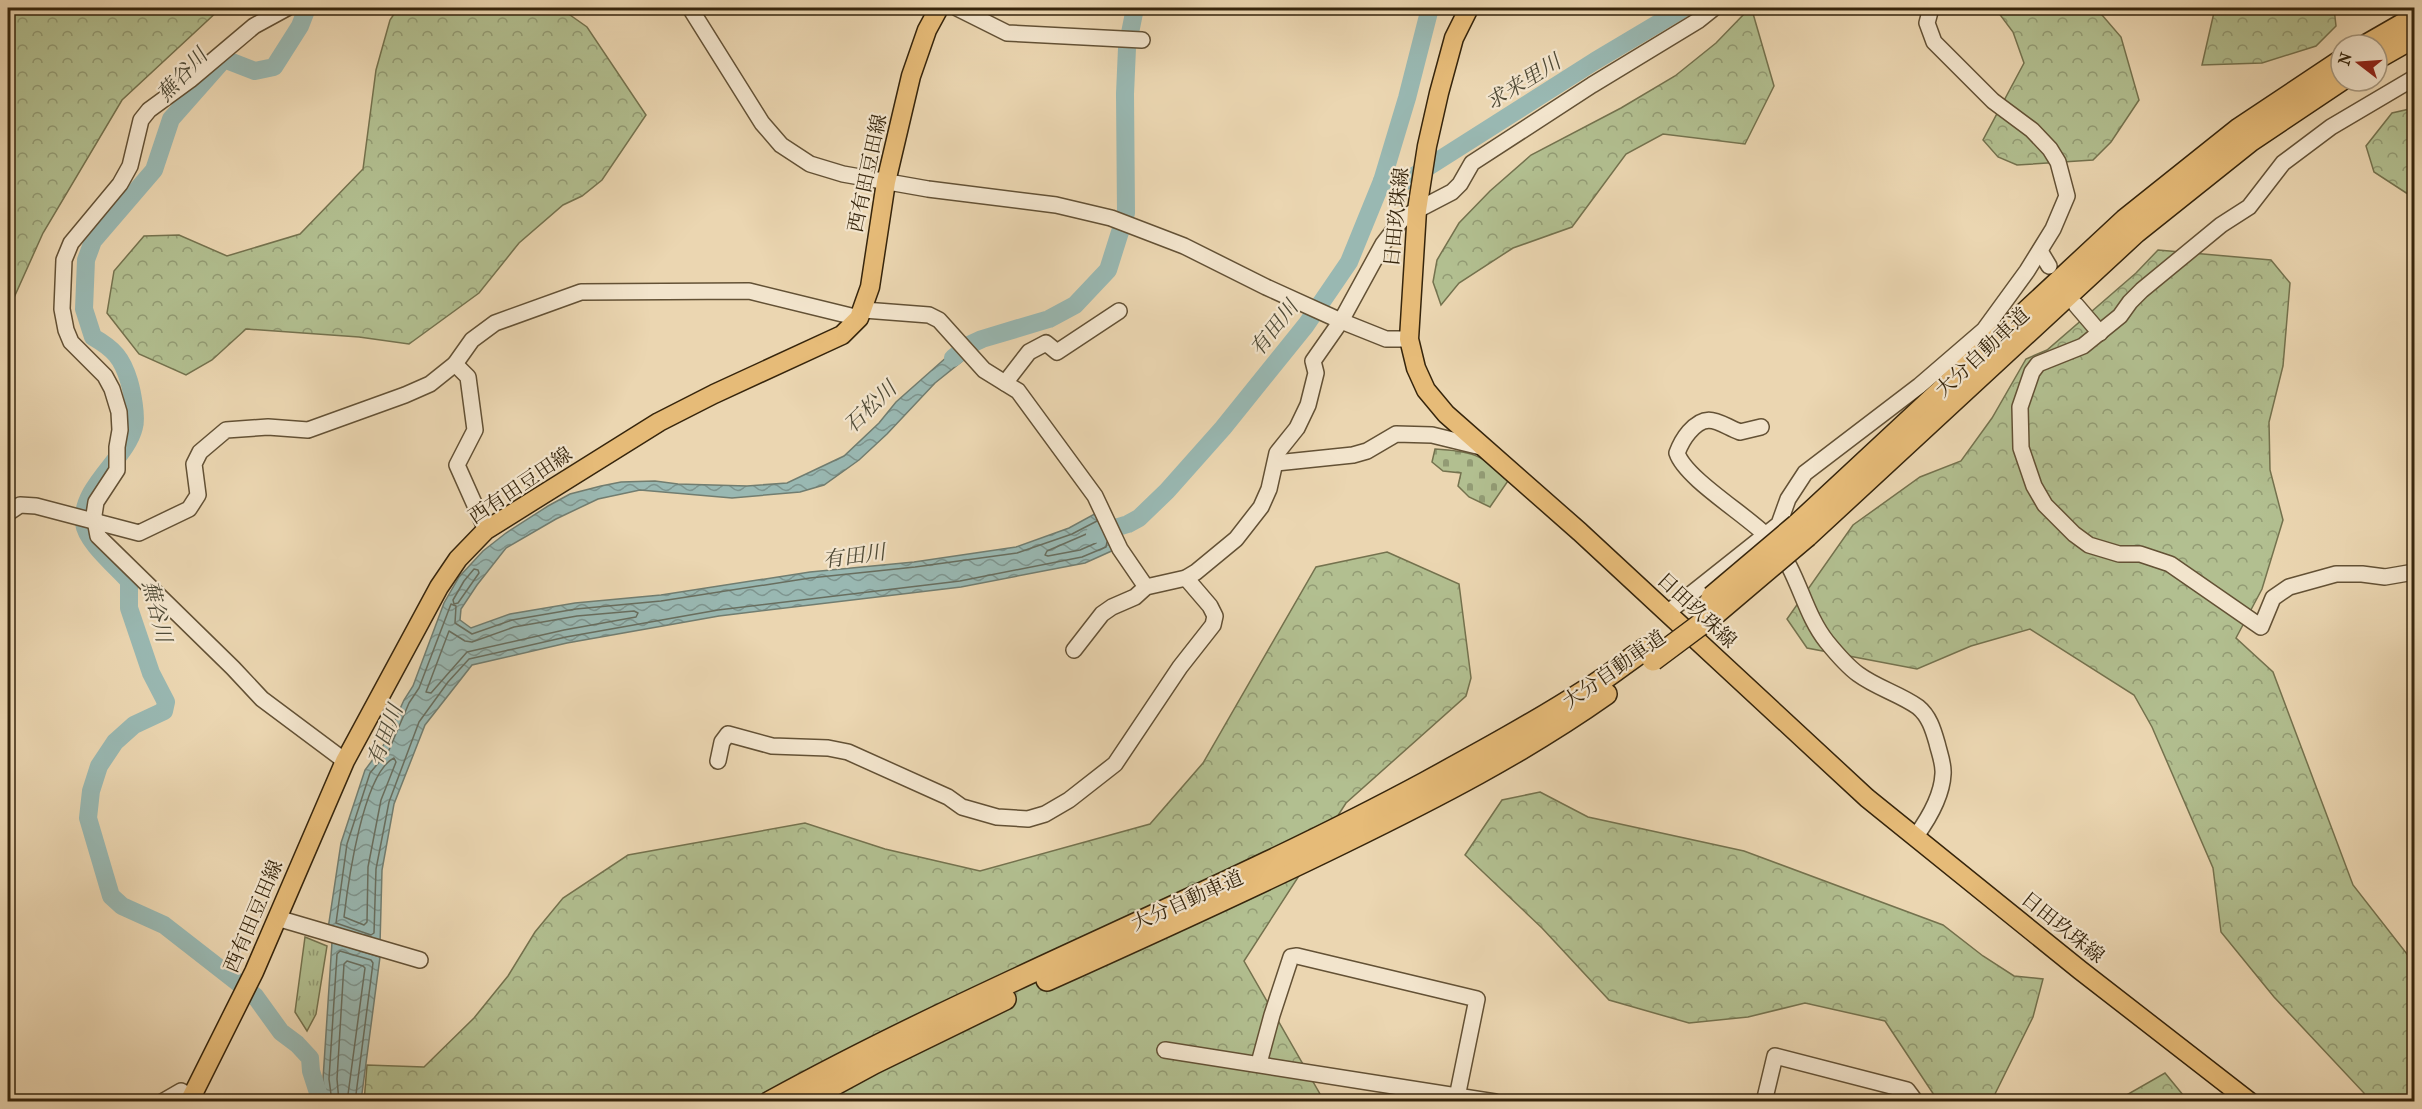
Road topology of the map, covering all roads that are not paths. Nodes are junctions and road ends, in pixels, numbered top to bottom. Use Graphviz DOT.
graph roads {
  1 [pos="286,8"];
  2 [pos="690,8"];
  3 [pos="939,8"];
  4 [pos="957,8"];
  5 [pos="1468,8"];
  6 [pos="1714,8"];
  7 [pos="1931,8"];
  8 [pos="2415,18"];
  9 [pos="2388,33"];
  10 [pos="2415,37"];
  11 [pos="1142,40"];
  12 [pos="2389,51"];
  13 [pos="2329,69"];
  14 [pos="2415,78"];
  15 [pos="2329,88"];
  16 [pos="886,182"];
  17 [pos="1418,210"];
  18 [pos="2040,251"];
  19 [pos="2049,266"];
  20 [pos="2076,306"];
  21 [pos="1119,311"];
  22 [pos="862,314"];
  23 [pos="1341,321"];
  24 [pos="2100,333"];
  25 [pos="1409,339"];
  26 [pos="455,364"];
  27 [pos="1005,383"];
  28 [pos="1761,427"];
  29 [pos="1486,449"];
  30 [pos="1276,463"];
  31 [pos="8,513"];
  32 [pos="88,521"];
  33 [pos="486,530"];
  34 [pos="1802,530"];
  35 [pos="1765,536"];
  36 [pos="2415,572"];
  37 [pos="1186,578"];
  38 [pos="1146,587"];
  39 [pos="1668,613"];
  40 [pos="1074,650"];
  41 [pos="1649,654"];
  42 [pos="345,761"];
  43 [pos="718,761"];
  44 [pos="1916,836"];
  45 [pos="277,918"];
  46 [pos="420,960"];
  47 [pos="1165,1050"];
  48 [pos="1259,1063"];
  49 [pos="1457,1098"];
  50 [pos="190,1099"];
  51 [pos="162,1101"];
  52 [pos="770,1101"];
  53 [pos="802,1101"];
  54 [pos="1495,1101"];
  55 [pos="1764,1101"];
  56 [pos="1916,1101"];
  57 [pos="2250,1101"];
  1 -- 32 [label="street"];
  2 -- 16 [label="street"];
  3 -- 16 [label="main road, 西有田豆田線"];
  4 -- 11 [label="street"];
  5 -- 17 [label="main road, 日田玖珠線"];
  6 -- 17 [label="street"];
  7 -- 18 [label="street"];
  8 -- 9 [label="highway"];
  10 -- 12 [label="highway"];
  13 -- 34 [label="highway, 大分自動車道"];
  14 -- 24 [label="street"];
  15 -- 34 [label="highway, 大分自動車道"];
  16 -- 22 [label="main road, 西有田豆田線"];
  16 -- 23 [label="street"];
  17 -- 23 [label="street"];
  17 -- 25 [label="main road, 日田玖珠線"];
  18 -- 19 [label="street"];
  18 -- 35 [label="street"];
  20 -- 24 [label="street"];
  21 -- 27 [label="street"];
  22 -- 26 [label="street"];
  22 -- 27 [label="street"];
  22 -- 33 [label="main road, 西有田豆田線"];
  23 -- 25 [label="street"];
  23 -- 30 [label="street"];
  24 -- 36 [label="street"];
  25 -- 29 [label="main road, 日田玖珠線"];
  26 -- 32 [label="street"];
  26 -- 33 [label="street"];
  27 -- 38 [label="street"];
  28 -- 35 [label="street"];
  29 -- 30 [label="street"];
  29 -- 39 [label="main road, 日田玖珠線"];
  30 -- 37 [label="street"];
  31 -- 32 [label="street"];
  32 -- 42 [label="street"];
  33 -- 42 [label="main road, 西有田豆田線"];
  34 -- 41 [label="highway, 大分自動車道, bridge"];
  35 -- 39 [label="street"];
  35 -- 44 [label="street"];
  37 -- 38 [label="street"];
  37 -- 43 [label="street"];
  38 -- 40 [label="street"];
  39 -- 44 [label="main road, 日田玖珠線"];
  41 -- 52 [label="highway, 大分自動車道"];
  41 -- 53 [label="highway, 大分自動車道"];
  42 -- 45 [label="main road, 西有田豆田線"];
  44 -- 57 [label="main road, 日田玖珠線"];
  45 -- 46 [label="street"];
  45 -- 50 [label="main road, 西有田豆田線"];
  47 -- 48 [label="street"];
  48 -- 49 [label="street"];
  48 -- 49 [label="street"];
  49 -- 54 [label="street"];
  50 -- 51 [label="street"];
  55 -- 56 [label="street"];
}
